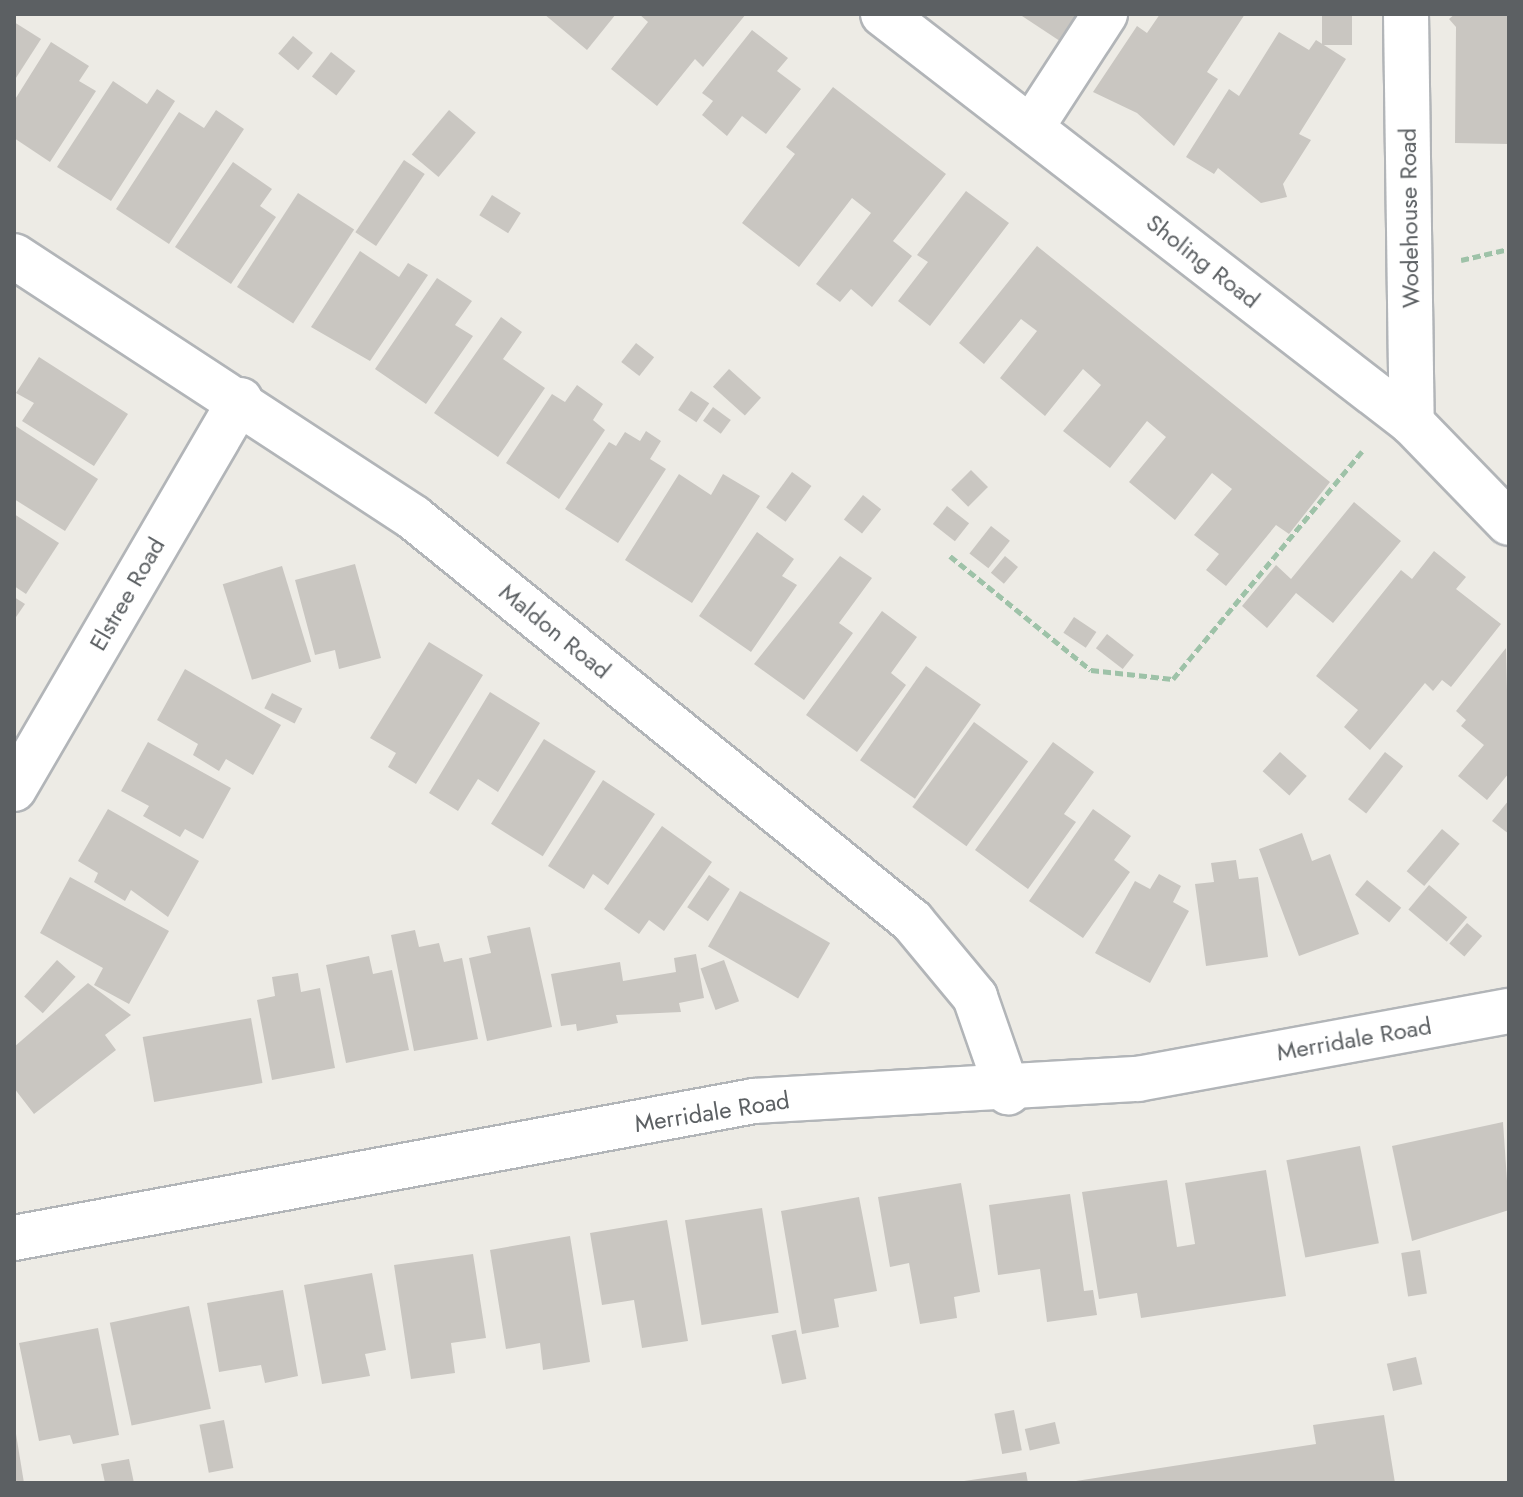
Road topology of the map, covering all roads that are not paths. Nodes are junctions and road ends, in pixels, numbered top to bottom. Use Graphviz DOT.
graph roads {
  1 [pos="883,14"];
  2 [pos="1105,14"];
  3 [pos="1406,14"];
  4 [pos="1031,128"];
  5 [pos="14,256"];
  6 [pos="240,400"];
  7 [pos="1404,417"];
  8 [pos="1509,523"];
  9 [pos="14,789"];
  10 [pos="1509,1011"];
  11 [pos="1008,1092"];
  12 [pos="14,1238"];
  1 -- 4 [label="street, Sholing Road"];
  2 -- 4 [label="street"];
  3 -- 7 [label="street, Wodehouse Road"];
  4 -- 7 [label="street, Sholing Road"];
  5 -- 6 [label="street, Maldon Road"];
  6 -- 9 [label="street, Elstree Road"];
  6 -- 11 [label="street, Maldon Road"];
  7 -- 8 [label="street, Sholing Road"];
  10 -- 11 [label="street, Merridale Road"];
  11 -- 12 [label="street, Merridale Road"];
}
